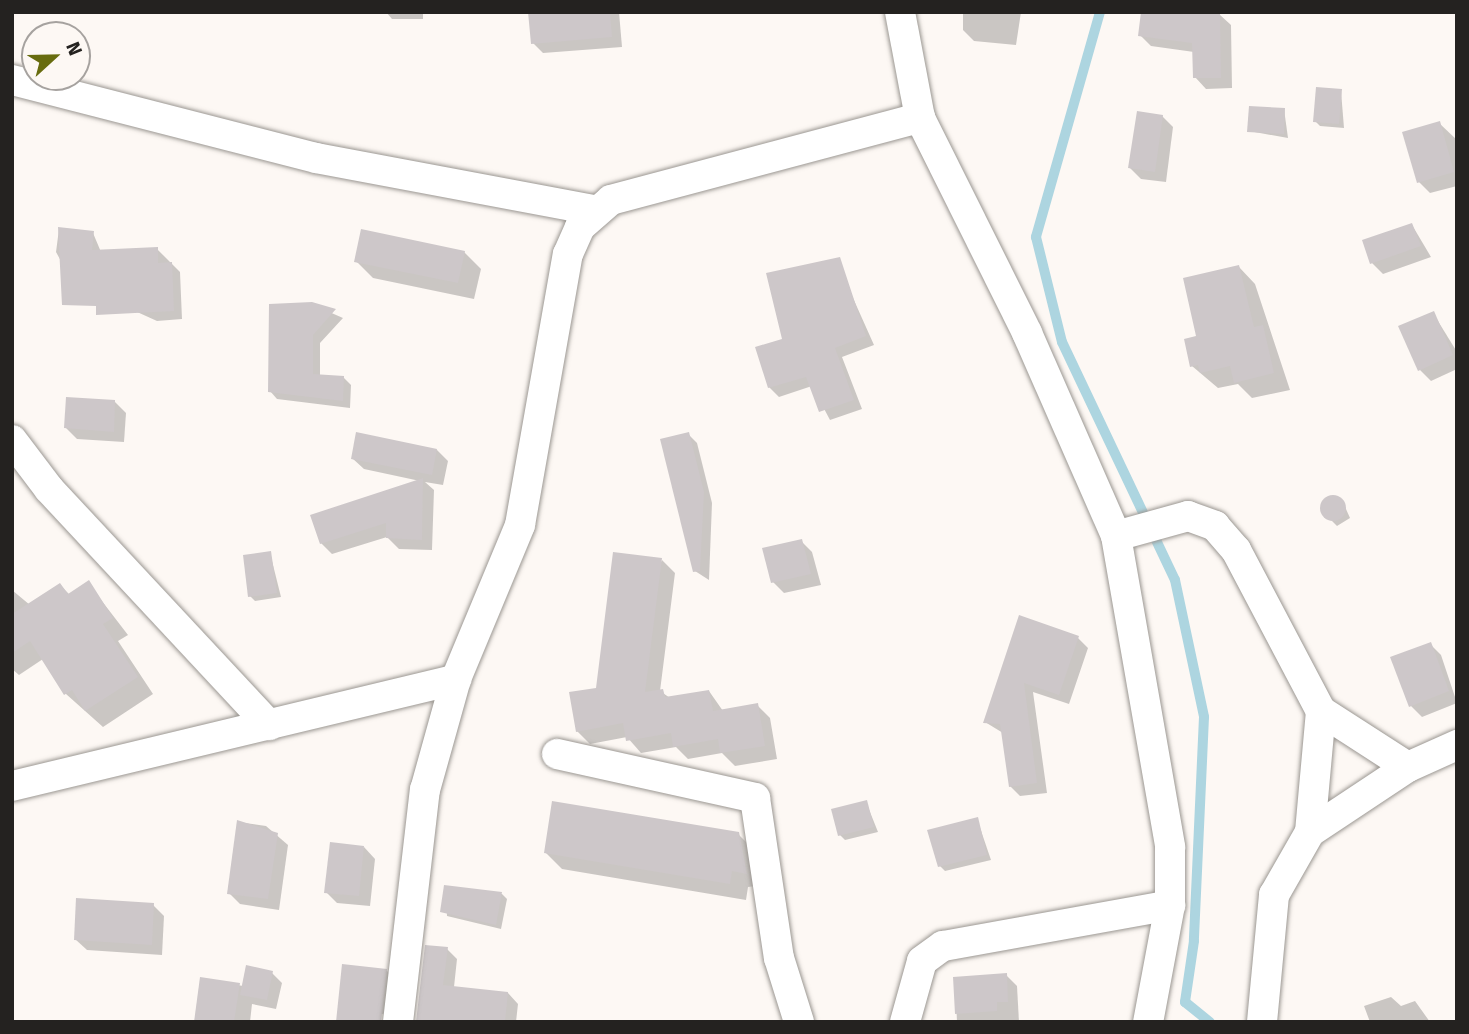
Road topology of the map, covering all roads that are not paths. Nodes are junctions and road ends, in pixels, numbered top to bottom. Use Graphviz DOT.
graph roads {
  1 [pos="900,12"];
  2 [pos="12,80"];
  3 [pos="920,118"];
  4 [pos="593,211"];
  5 [pos="12,440"];
  6 [pos="1116,536"];
  7 [pos="456,679"];
  8 [pos="1321,711"];
  9 [pos="269,725"];
  10 [pos="1457,746"];
  11 [pos="557,754"];
  12 [pos="1408,767"];
  13 [pos="12,786"];
  14 [pos="1310,832"];
  15 [pos="1170,905"];
  16 [pos="398,1022"];
  17 [pos="799,1022"];
  18 [pos="905,1022"];
  19 [pos="1148,1022"];
  20 [pos="1262,1022"];
  1 -- 3 [label="street"];
  2 -- 4 [label="street"];
  3 -- 4 [label="street"];
  3 -- 6 [label="street"];
  4 -- 7 [label="street"];
  5 -- 9 [label="street"];
  6 -- 8 [label="street"];
  6 -- 15 [label="street"];
  7 -- 9 [label="street"];
  7 -- 16 [label="street"];
  8 -- 12 [label="street"];
  8 -- 14 [label="street"];
  9 -- 13 [label="street"];
  10 -- 12 [label="street"];
  11 -- 17 [label="street"];
  12 -- 14 [label="street"];
  14 -- 20 [label="street"];
  15 -- 18 [label="street"];
  15 -- 19 [label="street"];
}
